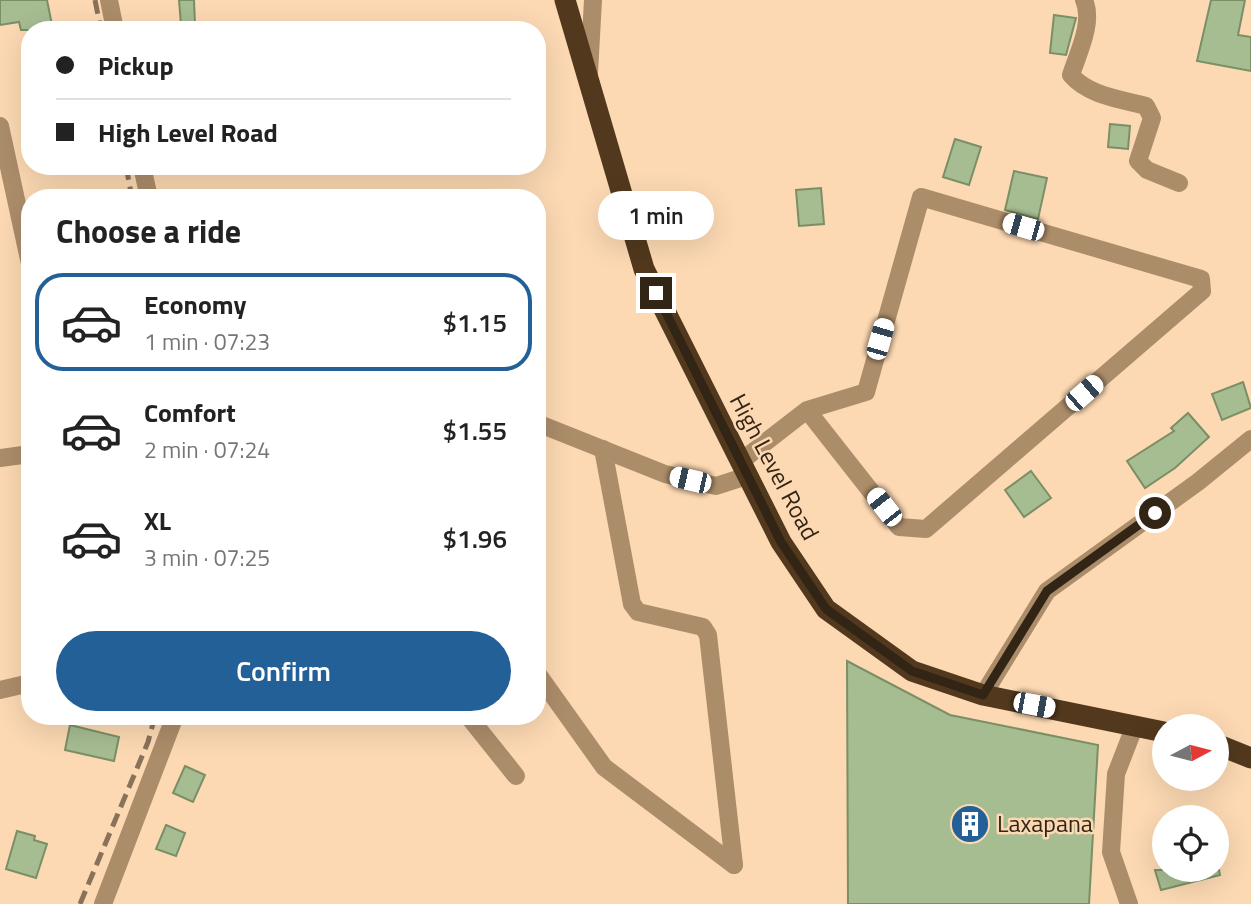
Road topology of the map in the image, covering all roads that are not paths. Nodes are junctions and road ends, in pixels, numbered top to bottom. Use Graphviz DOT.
graph roads {
  1 [pos="109,0"];
  2 [pos="565,0"];
  3 [pos="593,0"];
  4 [pos="1084,0"];
  5 [pos="113,21"];
  6 [pos="589,82"];
  7 [pos="0,126"];
  8 [pos="1179,183"];
  9 [pos="21,223"];
  10 [pos="807,410"];
  11 [pos="546,427"];
  12 [pos="1251,439"];
  13 [pos="603,449"];
  14 [pos="21,455"];
  15 [pos="0,458"];
  16 [pos="744,469"];
  17 [pos="21,685"];
  18 [pos="546,686"];
  19 [pos="0,690"];
  20 [pos="983,695"];
  21 [pos="172,725"];
  22 [pos="475,725"];
  23 [pos="1135,725"];
  24 [pos="1152,729"];
  25 [pos="1229,749"];
  26 [pos="1251,758"];
  27 [pos="516,776"];
  28 [pos="103,904"];
  29 [pos="1129,904"];
  1 -- 5 [label="street"];
  2 -- 6 [label="highway, High Level Road"];
  3 -- 6 [label="street"];
  4 -- 8 [label="street"];
  6 -- 16 [label="highway, High Level Road"];
  7 -- 9 [label="street"];
  10 -- 10 [label="street"];
  10 -- 16 [label="street"];
  11 -- 13 [label="street"];
  12 -- 20 [label="street"];
  13 -- 16 [label="street"];
  13 -- 18 [label="street"];
  14 -- 15 [label="street"];
  16 -- 20 [label="highway, High Level Road"];
  17 -- 19 [label="street"];
  20 -- 23 [label="highway, High Level Road"];
  21 -- 28 [label="street"];
  22 -- 27 [label="street"];
  23 -- 24 [label="highway, High Level Road"];
  23 -- 29 [label="street"];
  25 -- 26 [label="highway"];
}
